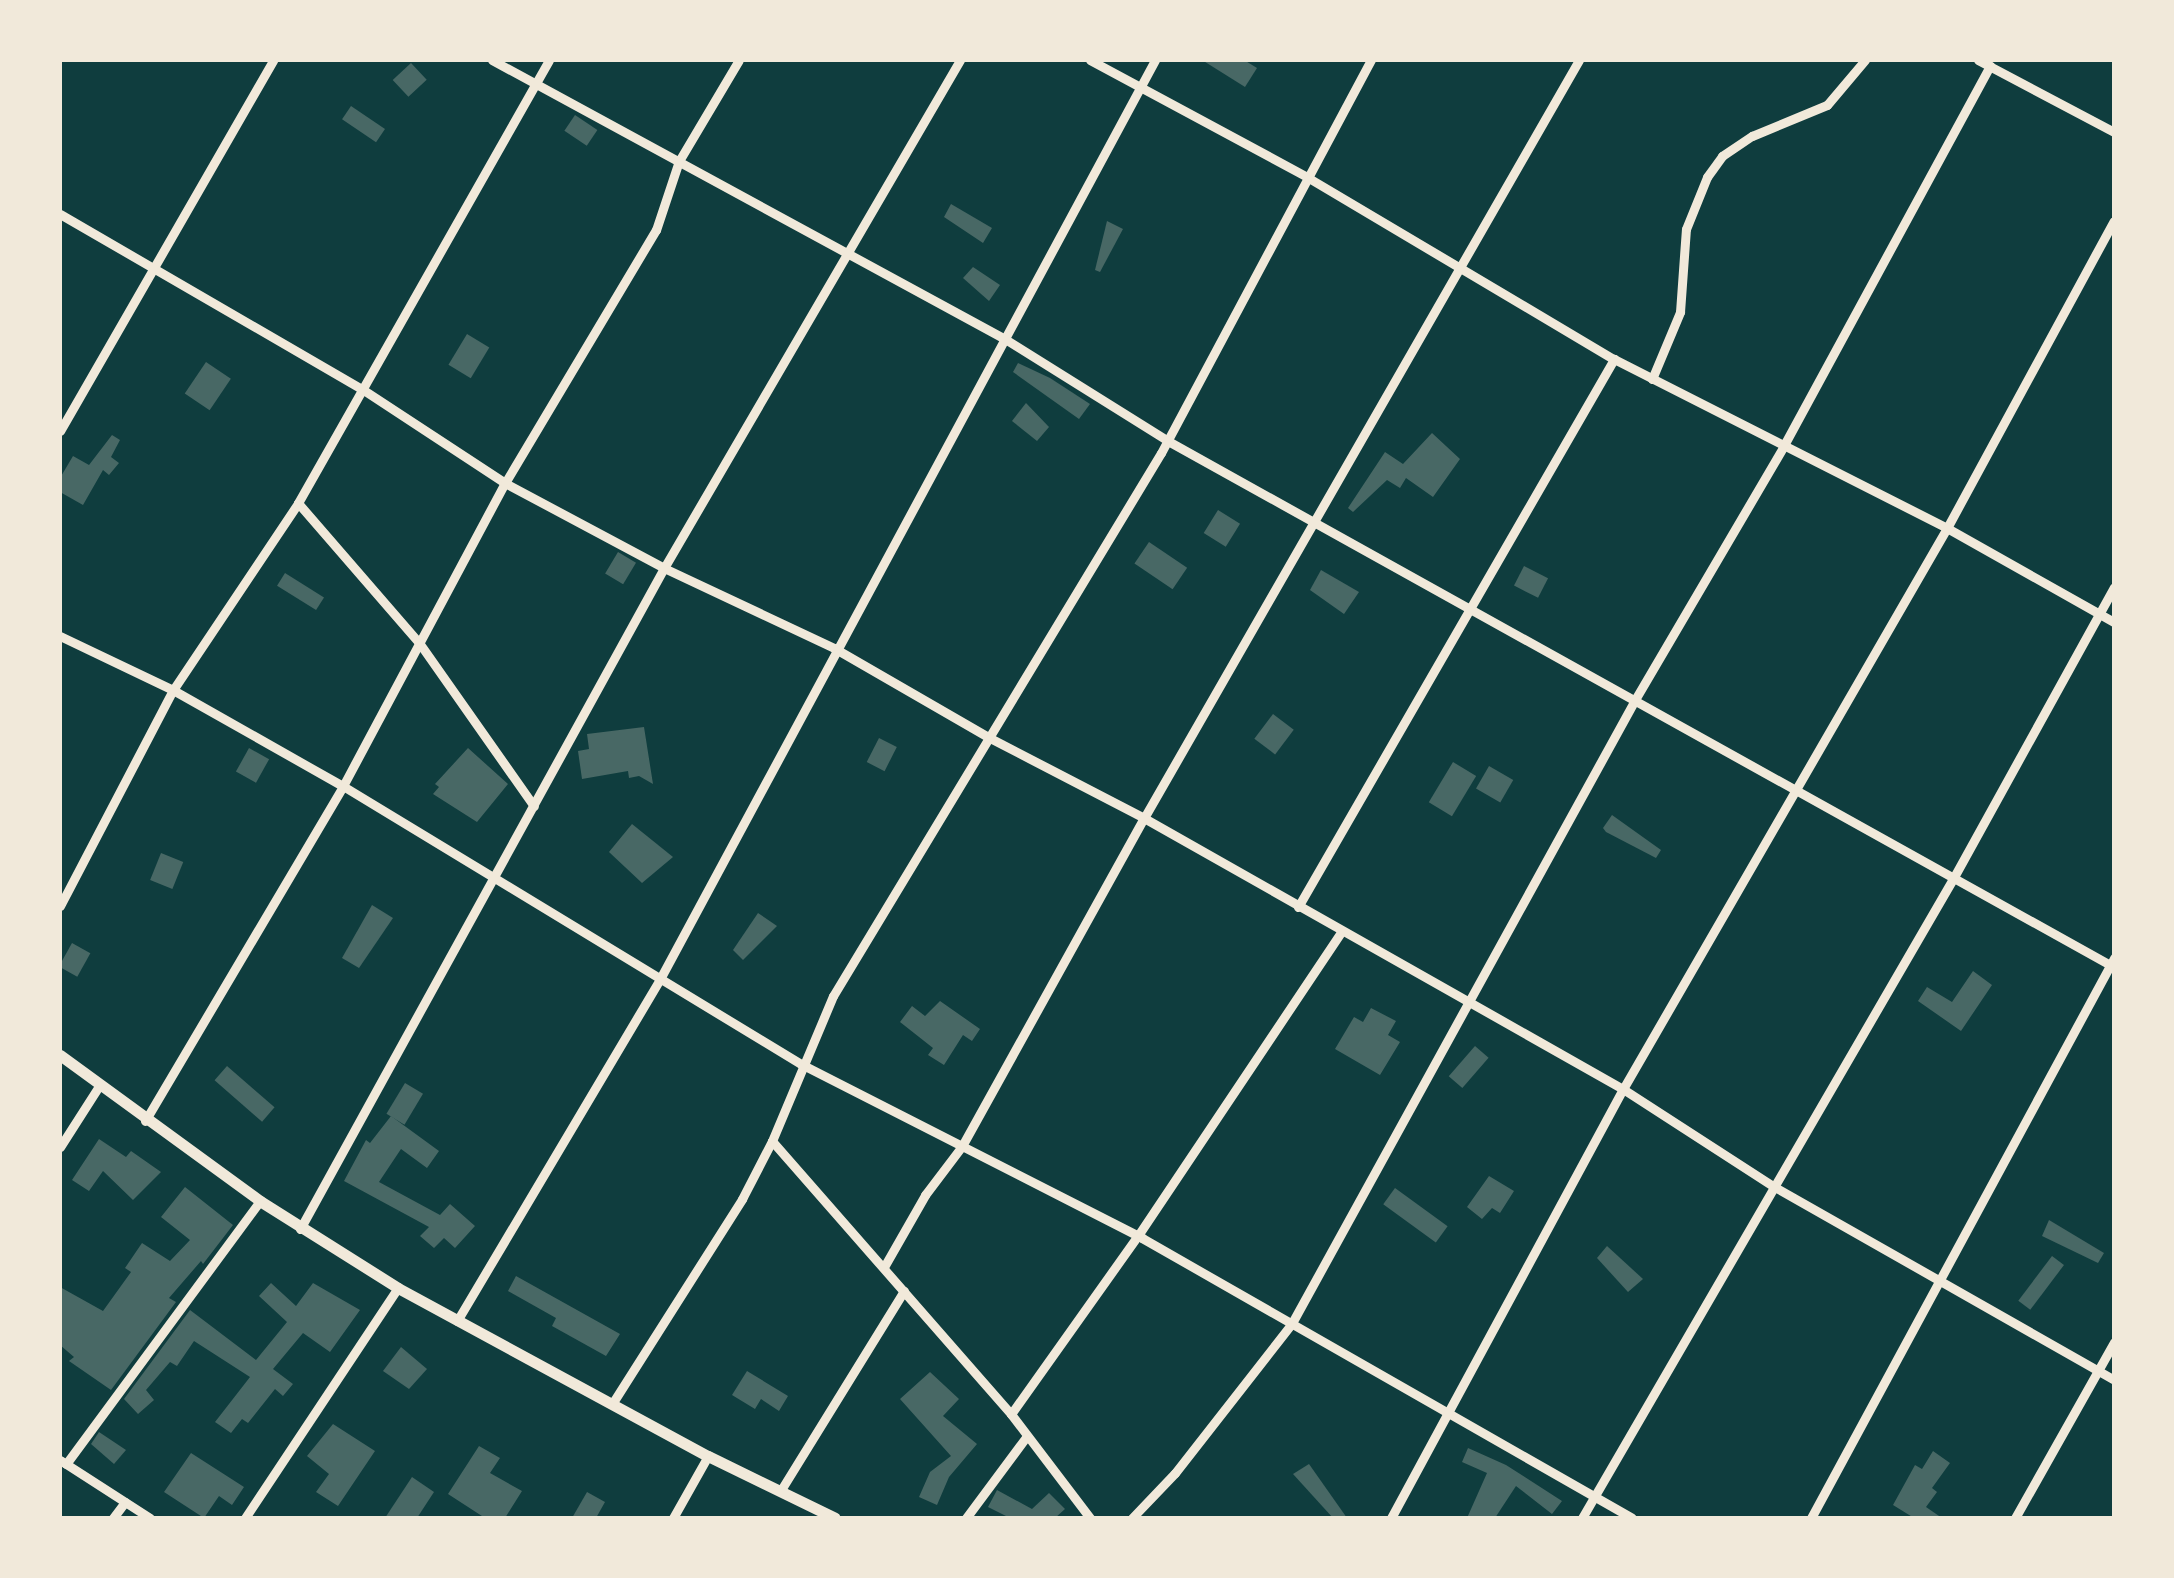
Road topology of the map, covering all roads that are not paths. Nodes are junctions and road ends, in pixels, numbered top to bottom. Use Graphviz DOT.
graph roads {
  1 [pos="273,60"];
  2 [pos="492,60"];
  3 [pos="549,60"];
  4 [pos="739,60"];
  5 [pos="960,60"];
  6 [pos="1090,60"];
  7 [pos="1155,60"];
  8 [pos="1371,60"];
  9 [pos="1579,60"];
  10 [pos="1865,60"];
  11 [pos="1978,60"];
  12 [pos="1990,66"];
  13 [pos="536,84"];
  14 [pos="1141,84"];
  15 [pos="2114,132"];
  16 [pos="679,161"];
  17 [pos="1307,177"];
  18 [pos="60,214"];
  19 [pos="2114,221"];
  20 [pos="849,256"];
  21 [pos="152,268"];
  22 [pos="1457,269"];
  23 [pos="1005,339"];
  24 [pos="1614,360"];
  25 [pos="1652,380"];
  26 [pos="362,388"];
  27 [pos="60,431"];
  28 [pos="1168,441"];
  29 [pos="1783,448"];
  30 [pos="506,483"];
  31 [pos="298,502"];
  32 [pos="1314,522"];
  33 [pos="1947,528"];
  34 [pos="664,568"];
  35 [pos="2114,587"];
  36 [pos="1471,608"];
  37 [pos="2099,614"];
  38 [pos="2114,622"];
  39 [pos="60,636"];
  40 [pos="420,644"];
  41 [pos="834,648"];
  42 [pos="173,690"];
  43 [pos="1636,698"];
  44 [pos="988,737"];
  45 [pos="343,786"];
  46 [pos="1794,789"];
  47 [pos="534,806"];
  48 [pos="1144,818"];
  49 [pos="1954,877"];
  50 [pos="496,878"];
  51 [pos="60,906"];
  52 [pos="1298,907"];
  53 [pos="1341,932"];
  54 [pos="2113,963"];
  55 [pos="660,978"];
  56 [pos="1469,1002"];
  57 [pos="60,1055"];
  58 [pos="801,1064"];
  59 [pos="99,1086"];
  60 [pos="1623,1089"];
  61 [pos="145,1121"];
  62 [pos="772,1141"];
  63 [pos="962,1146"];
  64 [pos="60,1147"];
  65 [pos="1774,1186"];
  66 [pos="260,1201"];
  67 [pos="300,1229"];
  68 [pos="1137,1237"];
  69 [pos="884,1267"];
  70 [pos="1936,1282"];
  71 [pos="398,1288"];
  72 [pos="904,1291"];
  73 [pos="457,1321"];
  74 [pos="1292,1323"];
  75 [pos="2114,1342"];
  76 [pos="2098,1372"];
  77 [pos="2114,1380"];
  78 [pos="612,1404"];
  79 [pos="1011,1414"];
  80 [pos="1449,1415"];
  81 [pos="1027,1436"];
  82 [pos="708,1456"];
  83 [pos="63,1462"];
  84 [pos="781,1490"];
  85 [pos="1593,1496"];
  86 [pos="125,1502"];
  87 [pos="112,1518"];
  88 [pos="150,1518"];
  89 [pos="245,1518"];
  90 [pos="673,1518"];
  91 [pos="835,1518"];
  92 [pos="966,1518"];
  93 [pos="1090,1518"];
  94 [pos="1132,1518"];
  95 [pos="1390,1518"];
  96 [pos="1582,1518"];
  97 [pos="1632,1518"];
  98 [pos="1811,1518"];
  99 [pos="2015,1518"];
  1 -- 21 [label="street"];
  2 -- 13 [label="street"];
  3 -- 13 [label="street"];
  4 -- 16 [label="street"];
  5 -- 20 [label="street"];
  6 -- 14 [label="street"];
  7 -- 14 [label="street"];
  8 -- 17 [label="street"];
  9 -- 22 [label="street"];
  10 -- 25 [label="street"];
  11 -- 12 [label="street"];
  12 -- 15 [label="street"];
  12 -- 29 [label="street"];
  13 -- 16 [label="street"];
  13 -- 26 [label="street"];
  14 -- 17 [label="street"];
  14 -- 23 [label="street"];
  16 -- 20 [label="street"];
  16 -- 30 [label="street"];
  17 -- 22 [label="street"];
  17 -- 28 [label="street"];
  18 -- 21 [label="street"];
  19 -- 33 [label="street"];
  20 -- 23 [label="street"];
  20 -- 34 [label="street"];
  21 -- 26 [label="street"];
  21 -- 27 [label="street"];
  22 -- 24 [label="street"];
  22 -- 32 [label="street"];
  23 -- 28 [label="street"];
  23 -- 41 [label="street"];
  24 -- 25 [label="street"];
  24 -- 36 [label="street"];
  25 -- 29 [label="street"];
  26 -- 30 [label="street"];
  26 -- 31 [label="street"];
  28 -- 32 [label="street"];
  28 -- 44 [label="street"];
  29 -- 33 [label="street"];
  29 -- 43 [label="street"];
  30 -- 34 [label="street"];
  30 -- 40 [label="street"];
  31 -- 40 [label="street"];
  31 -- 42 [label="street"];
  32 -- 36 [label="street"];
  32 -- 48 [label="street"];
  33 -- 37 [label="street"];
  33 -- 46 [label="street"];
  34 -- 41 [label="street"];
  34 -- 47 [label="street"];
  35 -- 37 [label="street"];
  36 -- 43 [label="street"];
  36 -- 52 [label="street"];
  37 -- 38 [label="street"];
  37 -- 49 [label="street"];
  39 -- 42 [label="street"];
  40 -- 45 [label="street"];
  40 -- 47 [label="street"];
  41 -- 44 [label="street"];
  41 -- 55 [label="street"];
  42 -- 45 [label="street"];
  42 -- 51 [label="street"];
  43 -- 46 [label="street"];
  43 -- 56 [label="street"];
  44 -- 48 [label="street"];
  44 -- 58 [label="street"];
  45 -- 50 [label="street"];
  45 -- 61 [label="street"];
  46 -- 49 [label="street"];
  46 -- 60 [label="street"];
  47 -- 50 [label="street"];
  48 -- 52 [label="street"];
  48 -- 63 [label="street"];
  49 -- 54 [label="street"];
  49 -- 65 [label="street"];
  50 -- 55 [label="street"];
  50 -- 67 [label="street"];
  52 -- 53 [label="street"];
  53 -- 56 [label="street"];
  53 -- 68 [label="street"];
  54 -- 70 [label="street"];
  55 -- 58 [label="street"];
  55 -- 73 [label="street"];
  56 -- 60 [label="street"];
  56 -- 74 [label="street"];
  57 -- 59 [label="main road"];
  58 -- 62 [label="street"];
  58 -- 63 [label="street"];
  59 -- 61 [label="main road"];
  59 -- 64 [label="street"];
  60 -- 65 [label="street"];
  60 -- 80 [label="street"];
  61 -- 66 [label="main road"];
  62 -- 69 [label="street"];
  62 -- 78 [label="street"];
  63 -- 68 [label="street"];
  63 -- 69 [label="street"];
  65 -- 70 [label="street"];
  65 -- 85 [label="street"];
  66 -- 67 [label="main road"];
  66 -- 83 [label="street"];
  67 -- 71 [label="main road"];
  68 -- 74 [label="street"];
  68 -- 79 [label="street"];
  69 -- 72 [label="street"];
  70 -- 76 [label="street"];
  70 -- 98 [label="street"];
  71 -- 73 [label="main road"];
  71 -- 89 [label="street"];
  72 -- 79 [label="street"];
  72 -- 84 [label="street"];
  73 -- 78 [label="main road"];
  74 -- 80 [label="street"];
  74 -- 94 [label="street"];
  75 -- 76 [label="street"];
  76 -- 77 [label="street"];
  76 -- 99 [label="street"];
  78 -- 82 [label="main road"];
  79 -- 81 [label="street"];
  80 -- 85 [label="street"];
  80 -- 95 [label="street"];
  81 -- 92 [label="street"];
  81 -- 93 [label="street"];
  82 -- 84 [label="main road"];
  82 -- 90 [label="street"];
  83 -- 86 [label="street"];
  84 -- 91 [label="main road"];
  85 -- 96 [label="street"];
  85 -- 97 [label="street"];
  86 -- 87 [label="street"];
  86 -- 88 [label="street"];
}
